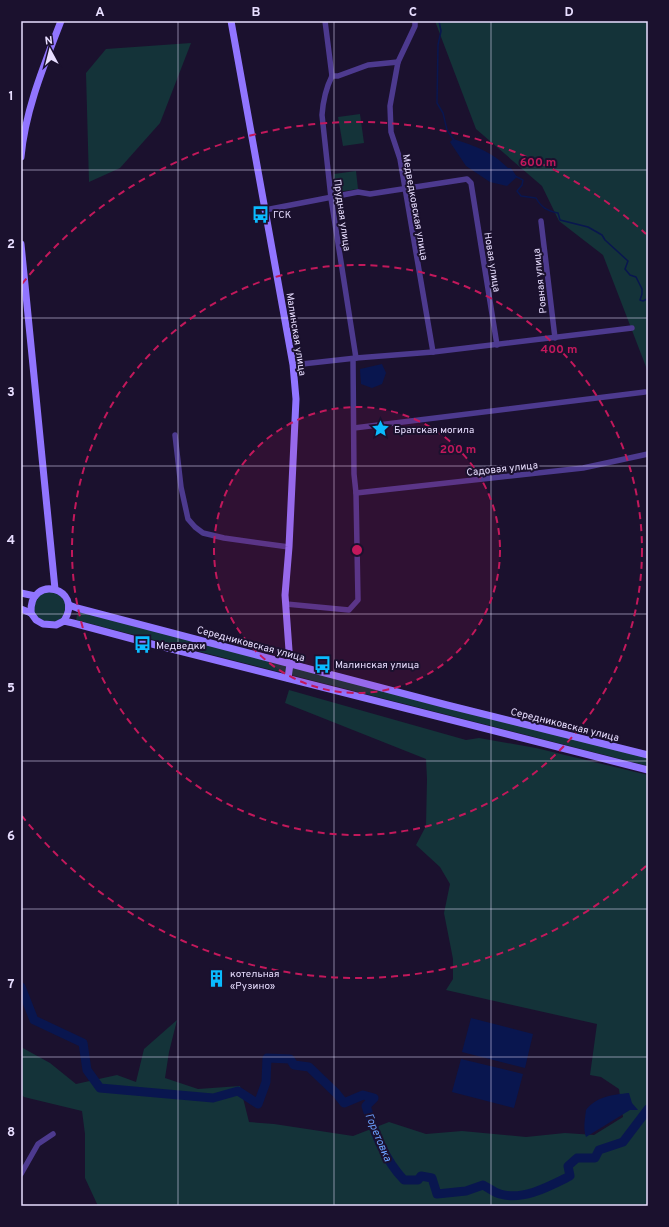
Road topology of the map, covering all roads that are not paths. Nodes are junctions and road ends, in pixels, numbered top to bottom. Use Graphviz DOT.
graph roads {
  1 [pos="61,21"];
  2 [pos="231,21"];
  3 [pos="325,21"];
  4 [pos="415,21"];
  5 [pos="398,62"];
  6 [pos="332,76"];
  7 [pos="21,157"];
  8 [pos="405,188"];
  9 [pos="331,198"];
  10 [pos="265,210"];
  11 [pos="541,222"];
  12 [pos="21,244"];
  13 [pos="632,328"];
  14 [pos="554,338"];
  15 [pos="497,345"];
  16 [pos="432,352"];
  17 [pos="355,358"];
  18 [pos="293,365"];
  19 [pos="645,392"];
  20 [pos="354,428"];
  21 [pos="174,435"];
  22 [pos="648,454"];
  23 [pos="356,493"];
  24 [pos="289,547"];
  25 [pos="55,589"];
  26 [pos="21,593"];
  27 [pos="35,596"];
  28 [pos="286,604"];
  29 [pos="69,605"];
  30 [pos="21,609"];
  31 [pos="31,613"];
  32 [pos="64,621"];
  33 [pos="290,664"];
  34 [pos="288,678"];
  35 [pos="648,755"];
  36 [pos="647,770"];
  37 [pos="53,1134"];
  38 [pos="21,1174"];
  1 -- 7 [label="street"];
  2 -- 10 [label="street, Малинская улица"];
  3 -- 6 [label="street"];
  4 -- 5 [label="street, Медведковская улица"];
  5 -- 6 [label="street"];
  5 -- 8 [label="street, Медведковская улица"];
  6 -- 9 [label="street, Прудная улица"];
  8 -- 9 [label="street"];
  8 -- 15 [label="street, Новая улица"];
  8 -- 16 [label="street, Медведковская улица"];
  9 -- 10 [label="street"];
  9 -- 17 [label="street, Прудная улица"];
  10 -- 18 [label="street, Малинская улица"];
  11 -- 14 [label="street, Ровная улица"];
  12 -- 25 [label="street"];
  13 -- 14 [label="street"];
  14 -- 15 [label="street"];
  15 -- 16 [label="street"];
  16 -- 17 [label="street"];
  17 -- 18 [label="street"];
  17 -- 20 [label="street, Прудная улица"];
  18 -- 24 [label="street, Малинская улица"];
  19 -- 20 [label="street"];
  20 -- 23 [label="street, Прудная улица"];
  21 -- 24 [label="street"];
  22 -- 23 [label="street, Садовая улица"];
  23 -- 28 [label="street, Прудная улица"];
  24 -- 28 [label="street, Малинская улица"];
  25 -- 27 [label="street"];
  25 -- 29 [label="street"];
  26 -- 27 [label="street"];
  27 -- 31 [label="street"];
  28 -- 33 [label="street, Малинская улица"];
  29 -- 32 [label="street"];
  29 -- 33 [label="street, Середниковская улица"];
  30 -- 31 [label="street"];
  31 -- 32 [label="street"];
  32 -- 34 [label="street"];
  33 -- 34 [label="street, Малинская улица"];
  33 -- 35 [label="street, Середниковская улица"];
  34 -- 36 [label="street"];
  37 -- 38 [label="street"];
}
